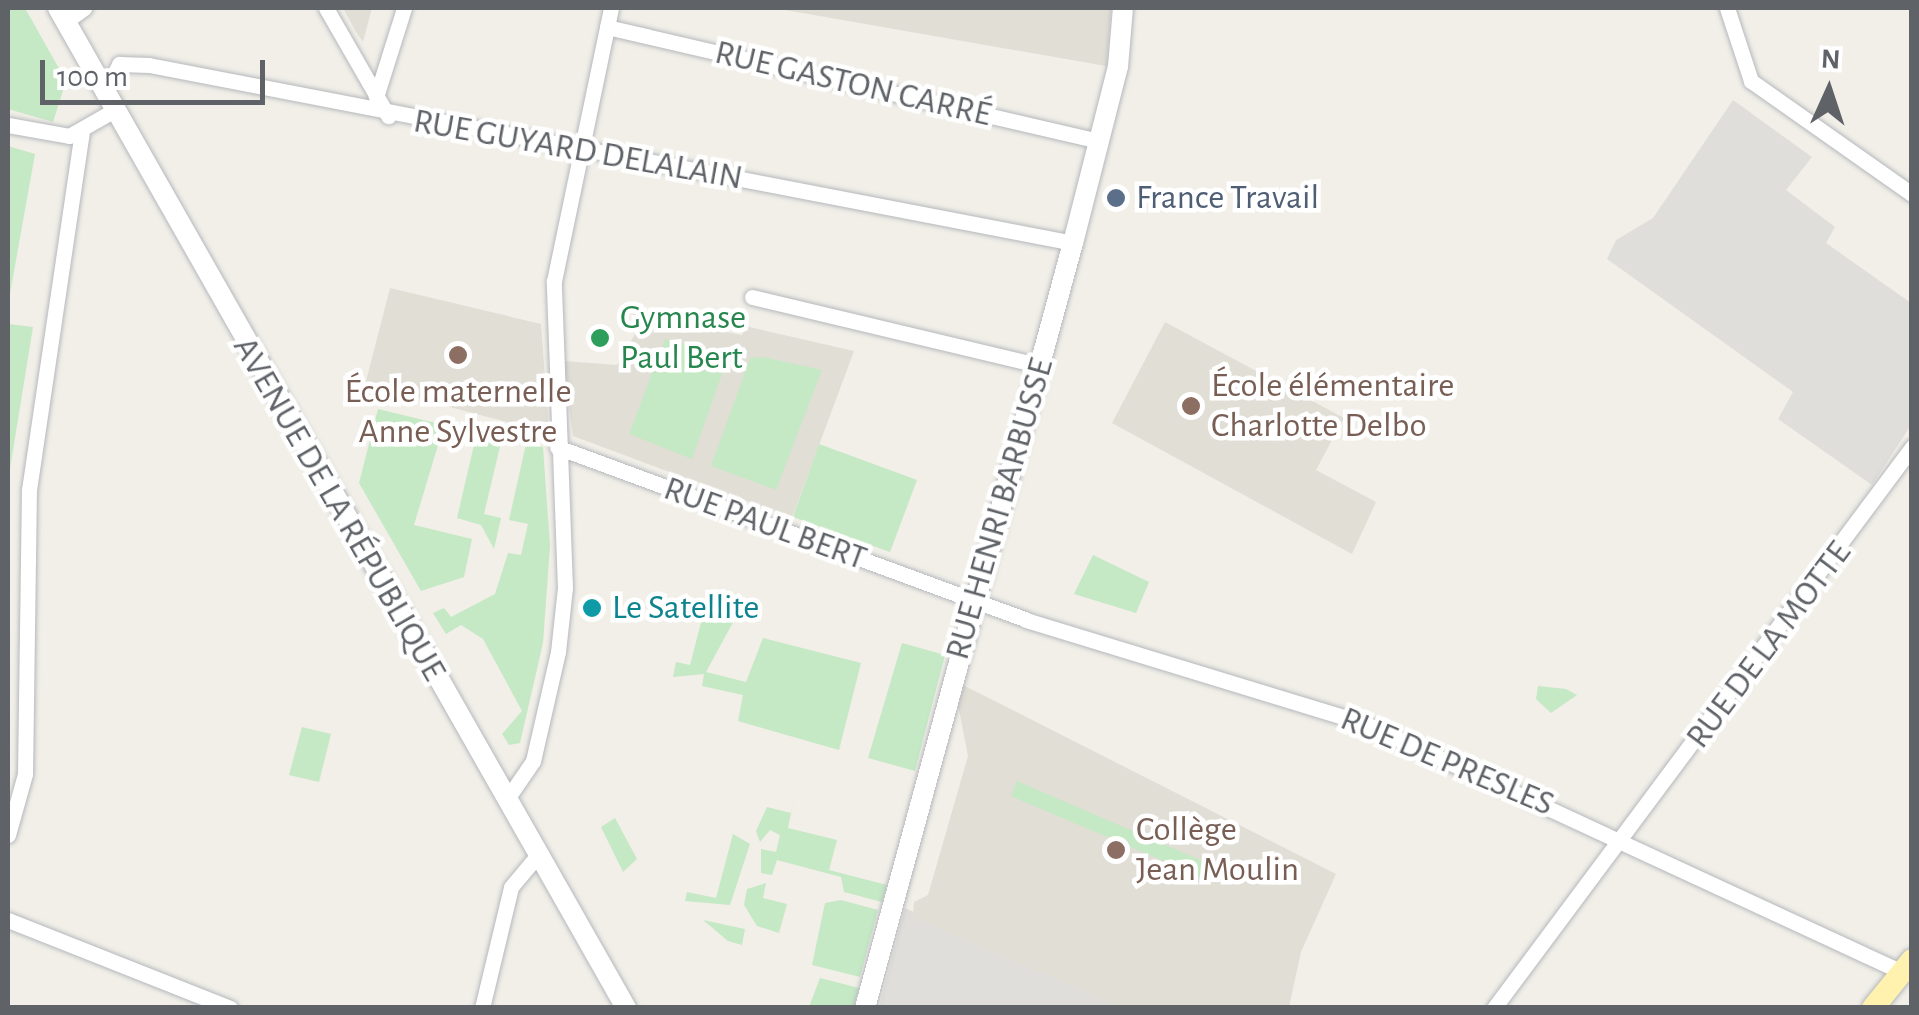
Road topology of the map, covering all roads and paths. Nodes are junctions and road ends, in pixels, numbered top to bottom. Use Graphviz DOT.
graph roads {
  1 [pos="84,8"];
  2 [pos="326,8"];
  3 [pos="404,8"];
  4 [pos="610,8"];
  5 [pos="1123,8"];
  6 [pos="1727,8"];
  7 [pos="62,15"];
  8 [pos="607,27"];
  9 [pos="376,97"];
  10 [pos="107,104"];
  11 [pos="388,116"];
  12 [pos="8,126"];
  13 [pos="82,132"];
  14 [pos="1099,141"];
  15 [pos="582,148"];
  16 [pos="1912,194"];
  17 [pos="1073,243"];
  18 [pos="752,298"];
  19 [pos="1040,366"];
  20 [pos="557,447"];
  21 [pos="1912,447"];
  22 [pos="974,600"];
  23 [pos="507,799"];
  24 [pos="8,835"];
  25 [pos="1622,839"];
  26 [pos="537,856"];
  27 [pos="8,920"];
  28 [pos="1907,966"];
  29 [pos="230,1008"];
  30 [pos="482,1008"];
  31 [pos="626,1008"];
  32 [pos="865,1008"];
  33 [pos="1494,1008"];
  34 [pos="1874,1008"];
  1 -- 7 [label="street"];
  2 -- 9 [label="street"];
  3 -- 9 [label="street"];
  4 -- 8 [label="street"];
  5 -- 14 [label="main road, RUE HENRI BARBUSSE"];
  6 -- 16 [label="street"];
  7 -- 10 [label="main road, AVENUE DE LA RÉPUBLIQUE"];
  8 -- 14 [label="street, RUE GASTON CARRÉ"];
  8 -- 15 [label="street"];
  9 -- 11 [label="street"];
  10 -- 11 [label="street, RUE GUYARD DELALAIN"];
  10 -- 13 [label="street"];
  10 -- 23 [label="main road, AVENUE DE LA RÉPUBLIQUE"];
  11 -- 15 [label="street, RUE GUYARD DELALAIN"];
  12 -- 13 [label="street"];
  13 -- 24 [label="street"];
  14 -- 17 [label="main road, RUE HENRI BARBUSSE"];
  15 -- 17 [label="street, RUE GUYARD DELALAIN"];
  15 -- 20 [label="street"];
  17 -- 19 [label="main road, RUE HENRI BARBUSSE"];
  18 -- 19 [label="street"];
  19 -- 22 [label="main road, RUE HENRI BARBUSSE"];
  20 -- 22 [label="street, RUE PAUL BERT"];
  20 -- 23 [label="street"];
  21 -- 25 [label="street, RUE DE LA MOTTE"];
  22 -- 25 [label="street, RUE DE PRESLES"];
  22 -- 32 [label="main road, RUE HENRI BARBUSSE"];
  23 -- 26 [label="main road, AVENUE DE LA RÉPUBLIQUE"];
  25 -- 28 [label="street, RUE DE PRESLES"];
  25 -- 33 [label="street, RUE DE LA MOTTE"];
  26 -- 30 [label="street"];
  26 -- 31 [label="main road, AVENUE DE LA RÉPUBLIQUE"];
  27 -- 29 [label="street"];
  28 -- 34 [label="main road"];
}
